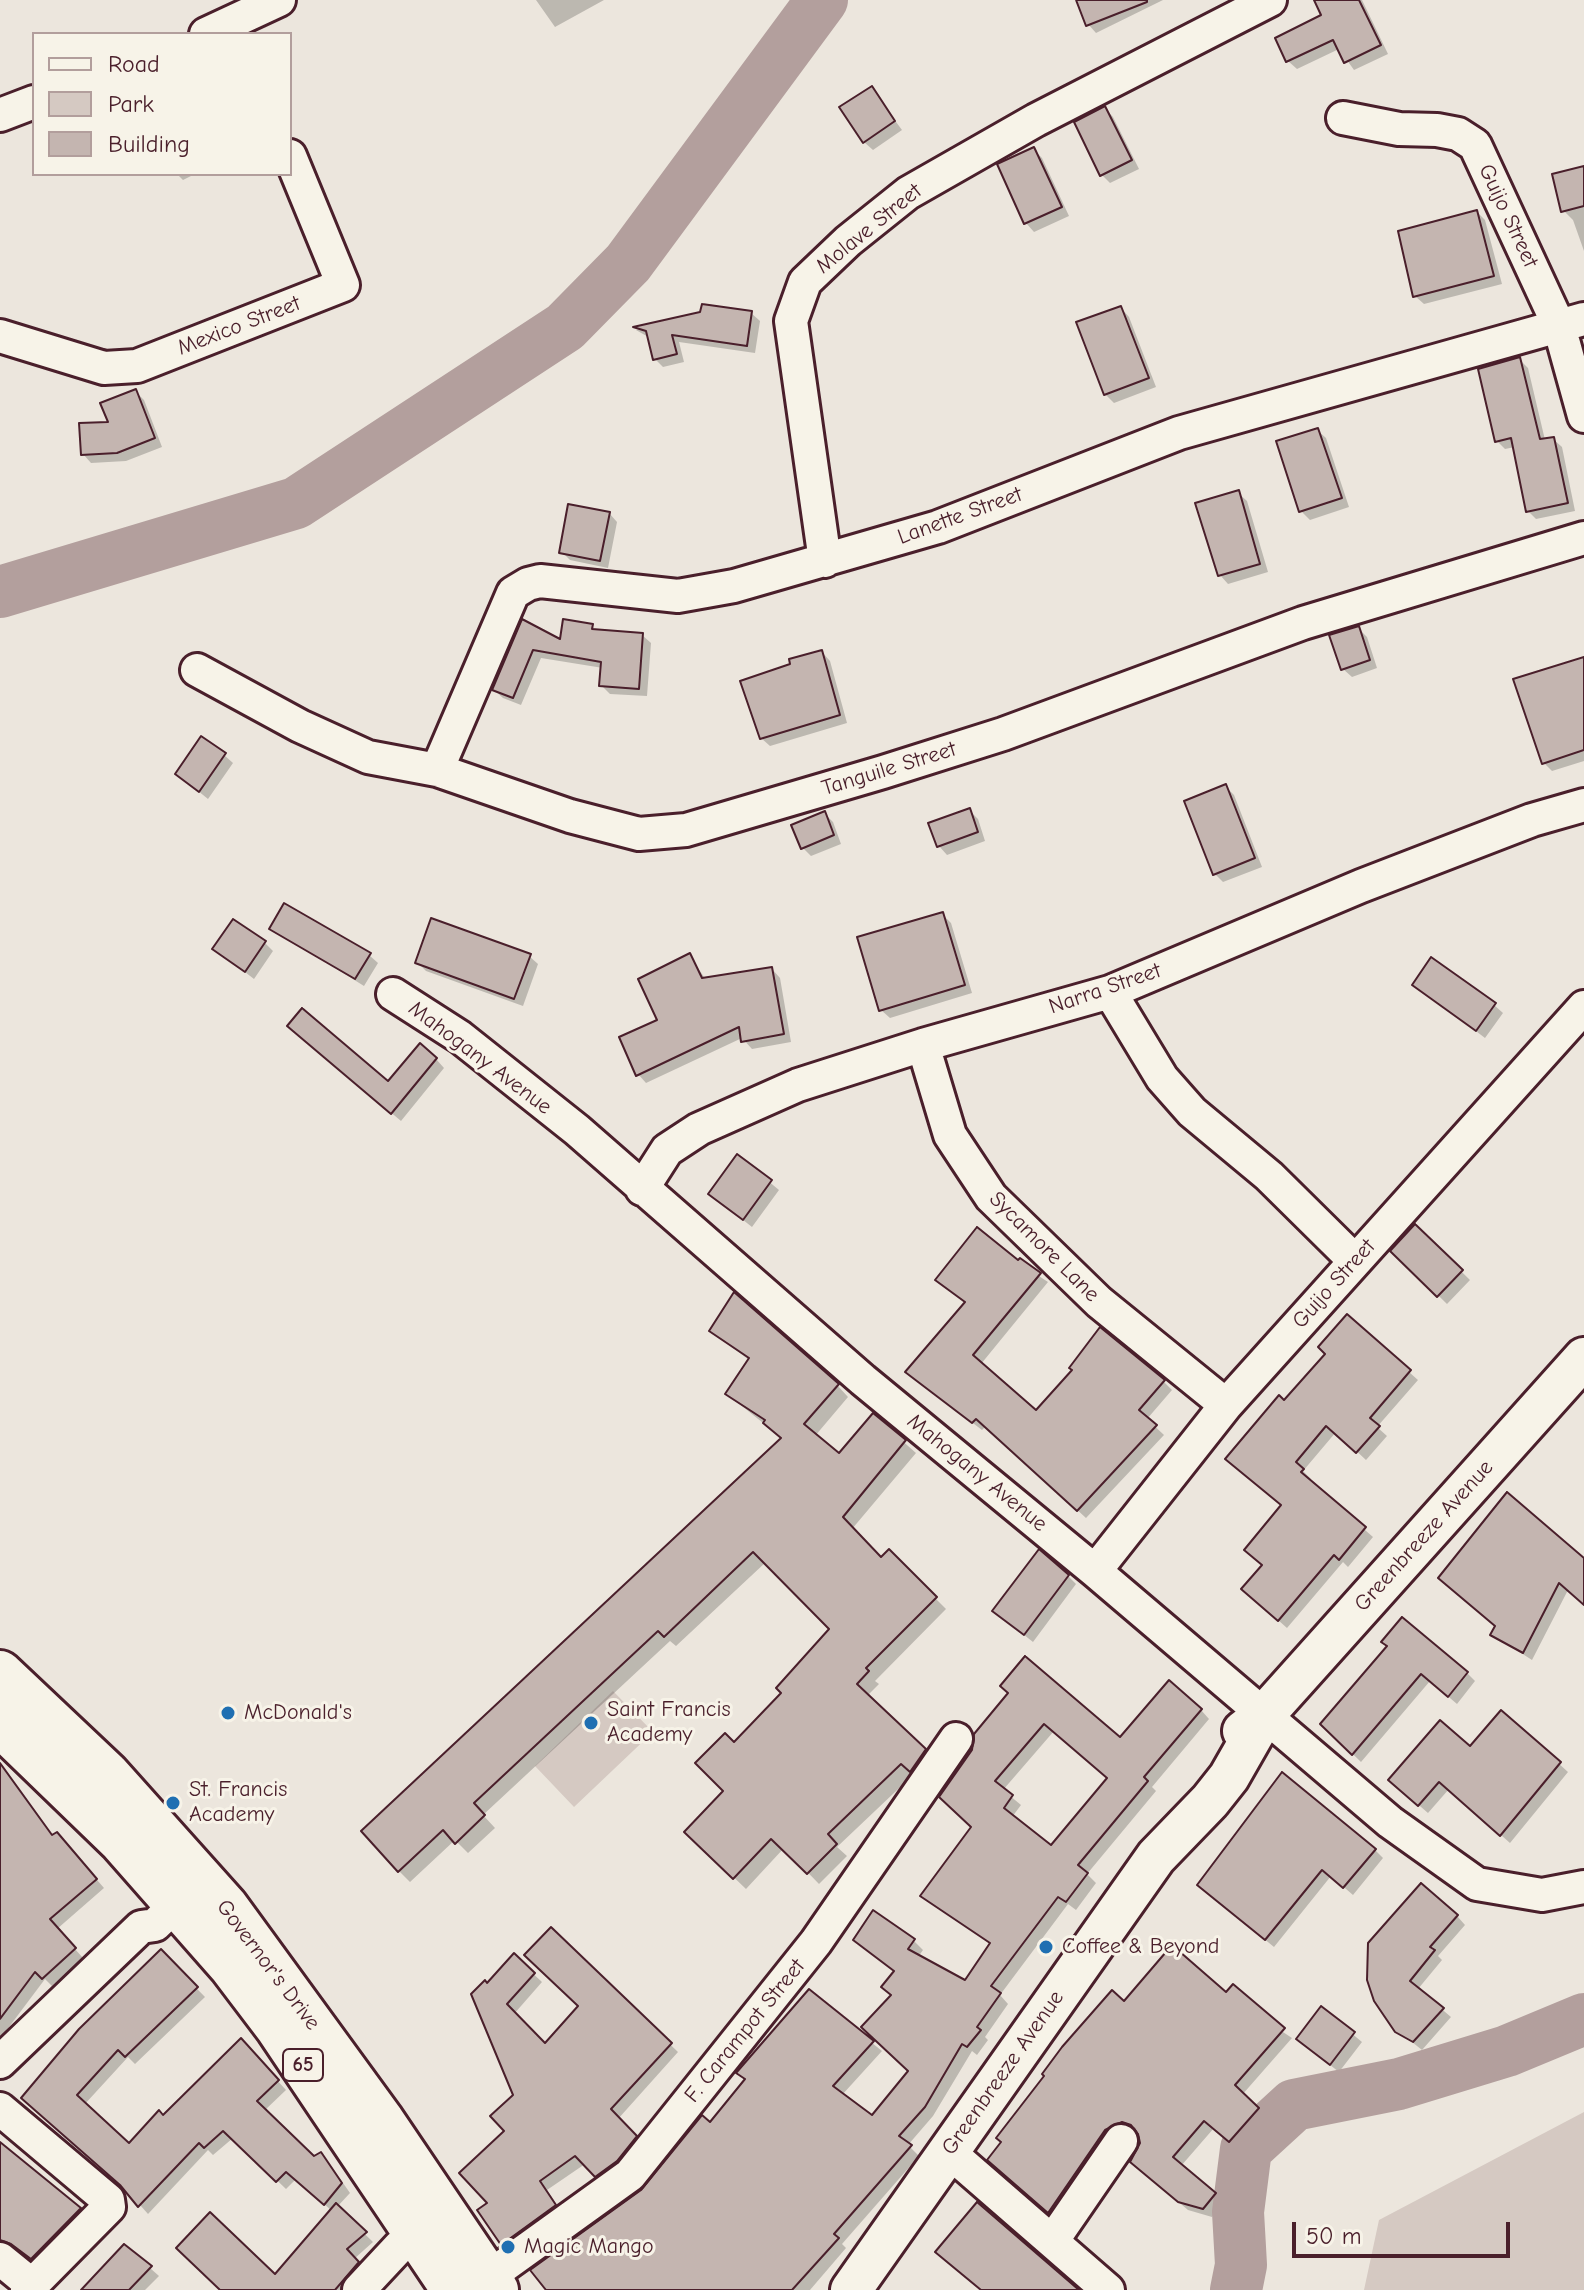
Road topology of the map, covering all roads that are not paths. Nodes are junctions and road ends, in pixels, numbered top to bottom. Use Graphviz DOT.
graph roads {
  1 [pos="279,0"];
  2 [pos="1270,0"];
  3 [pos="225,23"];
  4 [pos="32,103"];
  5 [pos="0,115"];
  6 [pos="1343,118"];
  7 [pos="292,161"];
  8 [pos="1571,322"];
  9 [pos="0,336"];
  10 [pos="1584,416"];
  11 [pos="1584,538"];
  12 [pos="825,561"];
  13 [pos="197,670"];
  14 [pos="437,770"];
  15 [pos="1584,805"];
  16 [pos="1110,992"];
  17 [pos="393,994"];
  18 [pos="1584,1007"];
  19 [pos="923,1045"];
  20 [pos="642,1189"];
  21 [pos="1355,1261"];
  22 [pos="1584,1358"];
  23 [pos="1226,1405"];
  24 [pos="1095,1571"];
  25 [pos="0,1673"];
  26 [pos="1265,1714"];
  27 [pos="0,1724"];
  28 [pos="956,1739"];
  29 [pos="1584,1887"];
  30 [pos="178,1902"];
  31 [pos="0,2062"];
  32 [pos="0,2089"];
  33 [pos="0,2109"];
  34 [pos="1121,2141"];
  35 [pos="948,2151"];
  36 [pos="416,2236"];
  37 [pos="1053,2240"];
  38 [pos="0,2259"];
  39 [pos="479,2286"];
  40 [pos="30,2287"];
  41 [pos="359,2290"];
  42 [pos="851,2290"];
  43 [pos="1108,2290"];
  1 -- 3 [label="street"];
  2 -- 12 [label="street, Molave Street"];
  4 -- 5 [label="street"];
  6 -- 8 [label="street, Guijo Street"];
  7 -- 9 [label="street, Mexico Street"];
  8 -- 10 [label="street, Guijo Street"];
  8 -- 12 [label="street, Lanette Street"];
  11 -- 14 [label="street, Tanguile Street"];
  12 -- 14 [label="street, Lanette Street"];
  13 -- 14 [label="street, Tanguile Street"];
  15 -- 16 [label="street, Narra Street"];
  16 -- 19 [label="street, Narra Street"];
  16 -- 21 [label="street"];
  17 -- 20 [label="street, Mahogany Avenue"];
  18 -- 21 [label="street, Guijo Street"];
  19 -- 20 [label="street, Narra Street"];
  19 -- 23 [label="street, Sycamore Lane"];
  20 -- 24 [label="street, Mahogany Avenue"];
  21 -- 23 [label="street, Guijo Street"];
  22 -- 26 [label="street, Greenbreeze Avenue"];
  23 -- 24 [label="street, Guijo Street"];
  24 -- 26 [label="street, Mahogany Avenue"];
  25 -- 30 [label="main road, Governor's Drive / 65"];
  26 -- 29 [label="street, Mahogany Avenue"];
  26 -- 35 [label="street, Greenbreeze Avenue"];
  27 -- 30 [label="main road, Governor's Drive / 65"];
  28 -- 39 [label="street, F. Carampot Street"];
  30 -- 31 [label="street"];
  30 -- 32 [label="street"];
  30 -- 36 [label="main road, Governor's Drive / 65"];
  30 -- 39 [label="main road, Governor's Drive / 65"];
  33 -- 40 [label="street"];
  34 -- 37 [label="street"];
  35 -- 37 [label="street"];
  35 -- 42 [label="street, Greenbreeze Avenue"];
  36 -- 39 [label="main road, Governor's Drive / 65"];
  36 -- 41 [label="street"];
  37 -- 43 [label="street"];
  38 -- 40 [label="street"];
}
